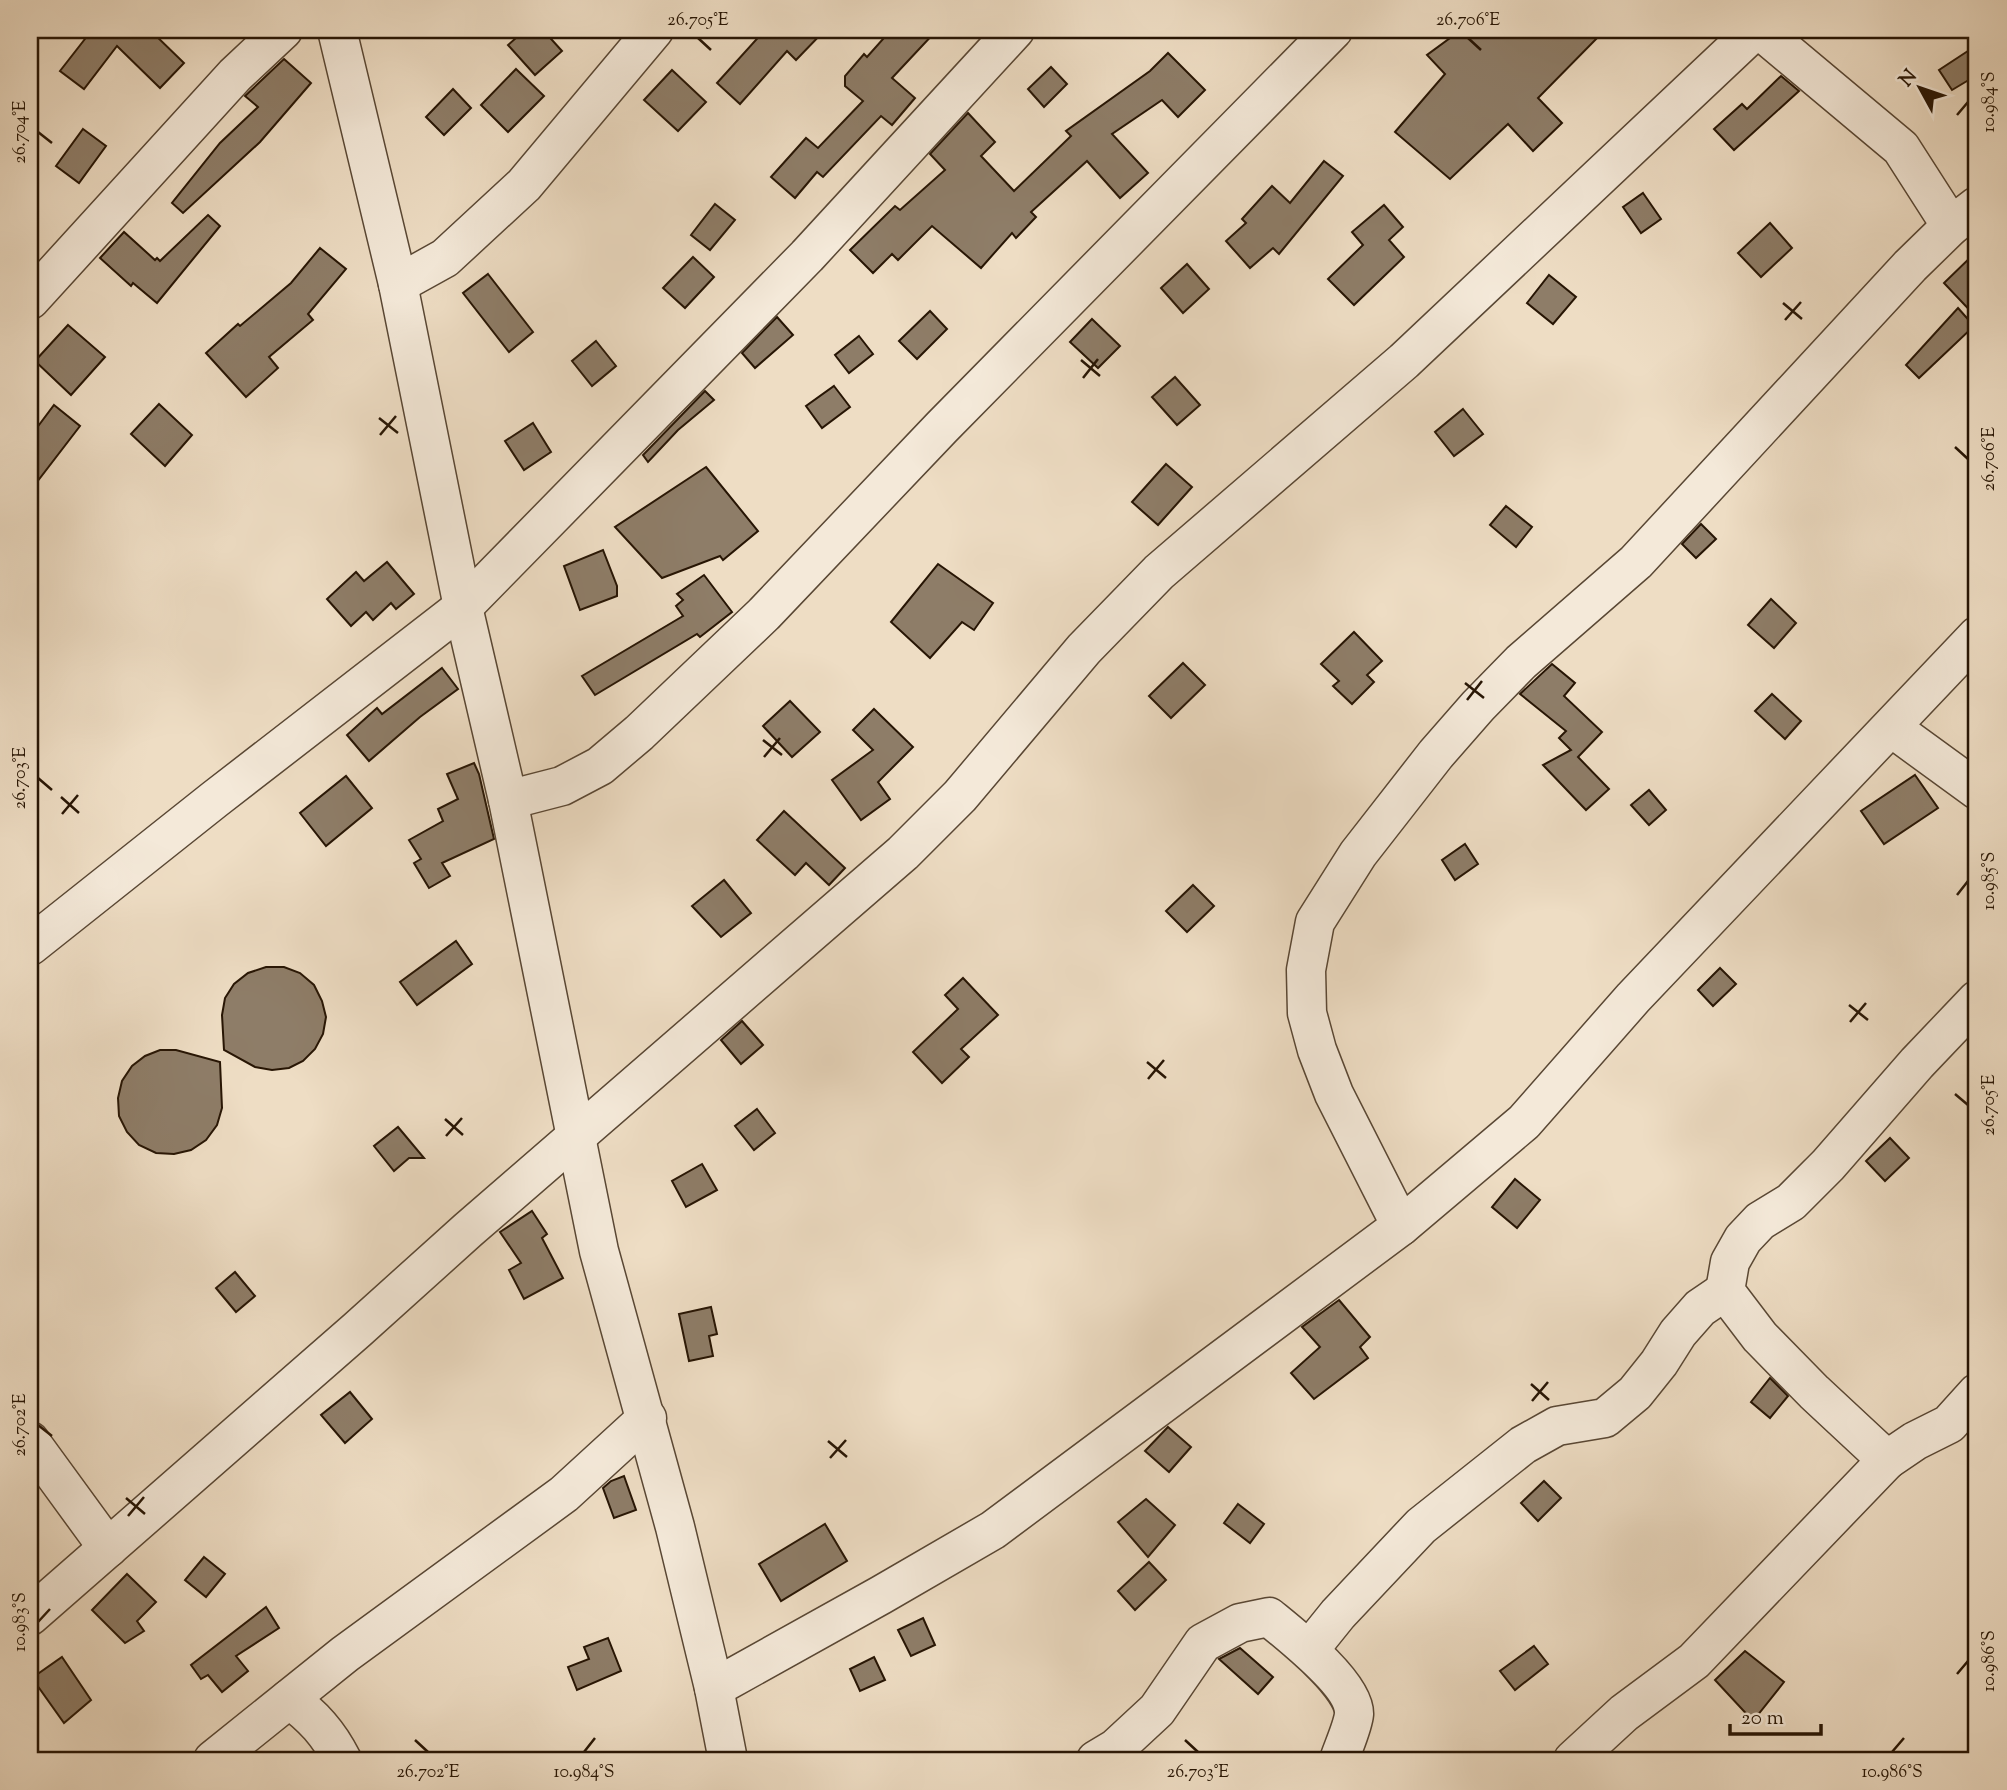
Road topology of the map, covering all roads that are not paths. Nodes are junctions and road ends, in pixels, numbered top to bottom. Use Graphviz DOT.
graph roads {
  1 [pos="283,30"];
  2 [pos="337,30"];
  3 [pos="654,30"];
  4 [pos="1015,30"];
  5 [pos="1333,30"];
  6 [pos="1758,30"];
  7 [pos="1964,216"];
  8 [pos="398,284"];
  9 [pos="30,300"];
  10 [pos="463,607"];
  11 [pos="1977,636"];
  12 [pos="1892,728"];
  13 [pos="1977,790"];
  14 [pos="508,800"];
  15 [pos="30,946"];
  16 [pos="1977,1000"];
  17 [pos="575,1137"];
  18 [pos="1401,1226"];
  19 [pos="1725,1291"];
  20 [pos="1977,1392"];
  21 [pos="647,1418"];
  22 [pos="30,1441"];
  23 [pos="1887,1460"];
  24 [pos="108,1548"];
  25 [pos="30,1616"];
  26 [pos="1309,1650"];
  27 [pos="715,1688"];
  28 [pos="289,1699"];
  29 [pos="1578,1759"];
  30 [pos="213,1760"];
  31 [pos="342,1760"];
  32 [pos="728,1760"];
  33 [pos="1096,1760"];
  34 [pos="1339,1760"];
  1 -- 9 [label="street"];
  2 -- 8 [label="street"];
  3 -- 8 [label="street"];
  4 -- 10 [label="street"];
  5 -- 14 [label="street"];
  6 -- 7 [label="street"];
  6 -- 17 [label="street"];
  7 -- 18 [label="street"];
  8 -- 10 [label="street"];
  10 -- 14 [label="street"];
  10 -- 15 [label="street"];
  11 -- 12 [label="street"];
  12 -- 13 [label="street"];
  12 -- 18 [label="street"];
  14 -- 17 [label="street"];
  16 -- 19 [label="street"];
  17 -- 21 [label="street"];
  17 -- 24 [label="street"];
  18 -- 27 [label="street"];
  19 -- 23 [label="street"];
  19 -- 26 [label="street"];
  20 -- 23 [label="street"];
  21 -- 27 [label="street"];
  21 -- 28 [label="street"];
  22 -- 24 [label="street"];
  23 -- 29 [label="street"];
  24 -- 25 [label="street"];
  26 -- 33 [label="street"];
  26 -- 34 [label="street"];
  27 -- 32 [label="street"];
  28 -- 30 [label="street"];
  28 -- 31 [label="street"];
}
